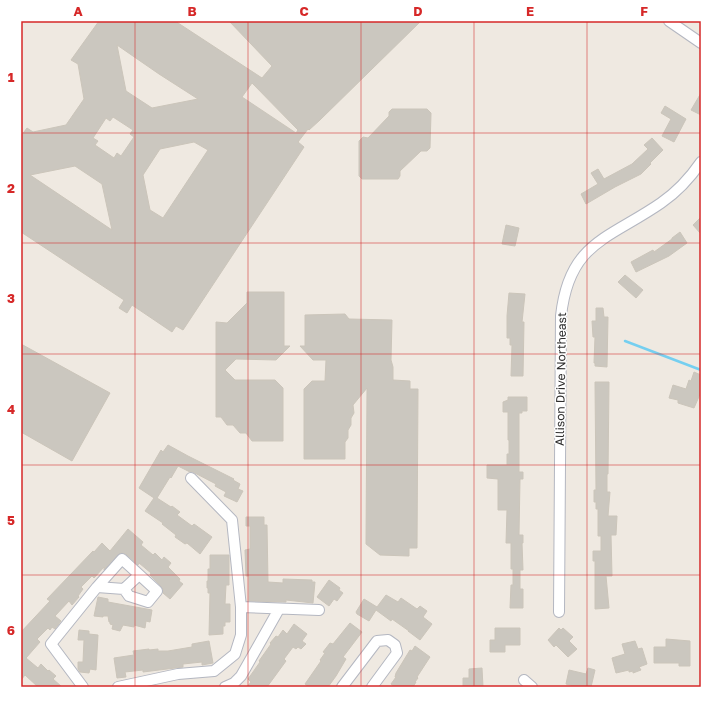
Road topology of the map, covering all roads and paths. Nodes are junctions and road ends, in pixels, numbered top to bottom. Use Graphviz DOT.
graph roads {
  1 [pos="669,21"];
  2 [pos="701,43"];
  3 [pos="701,162"];
  4 [pos="191,478"];
  5 [pos="139,575"];
  6 [pos="97,587"];
  7 [pos="124,589"];
  8 [pos="241,607"];
  9 [pos="279,609"];
  10 [pos="319,610"];
  11 [pos="559,612"];
  12 [pos="233,656"];
  13 [pos="249,663"];
  14 [pos="133,686"];
  15 [pos="83,687"];
  16 [pos="118,687"];
  17 [pos="225,687"];
  18 [pos="342,687"];
  19 [pos="372,687"];
  1 -- 2 [label="street"];
  3 -- 11 [label="street, Allison Drive Northeast"];
  4 -- 8 [label="street"];
  5 -- 6 [label="street"];
  5 -- 7 [label="street"];
  5 -- 7 [label="street"];
  6 -- 7 [label="street"];
  6 -- 15 [label="street"];
  8 -- 9 [label="street"];
  8 -- 12 [label="street"];
  9 -- 10 [label="street"];
  9 -- 13 [label="street"];
  12 -- 13 [label="street"];
  12 -- 14 [label="street"];
  13 -- 17 [label="street"];
  14 -- 16 [label="street"];
  18 -- 19 [label="street"];
}
